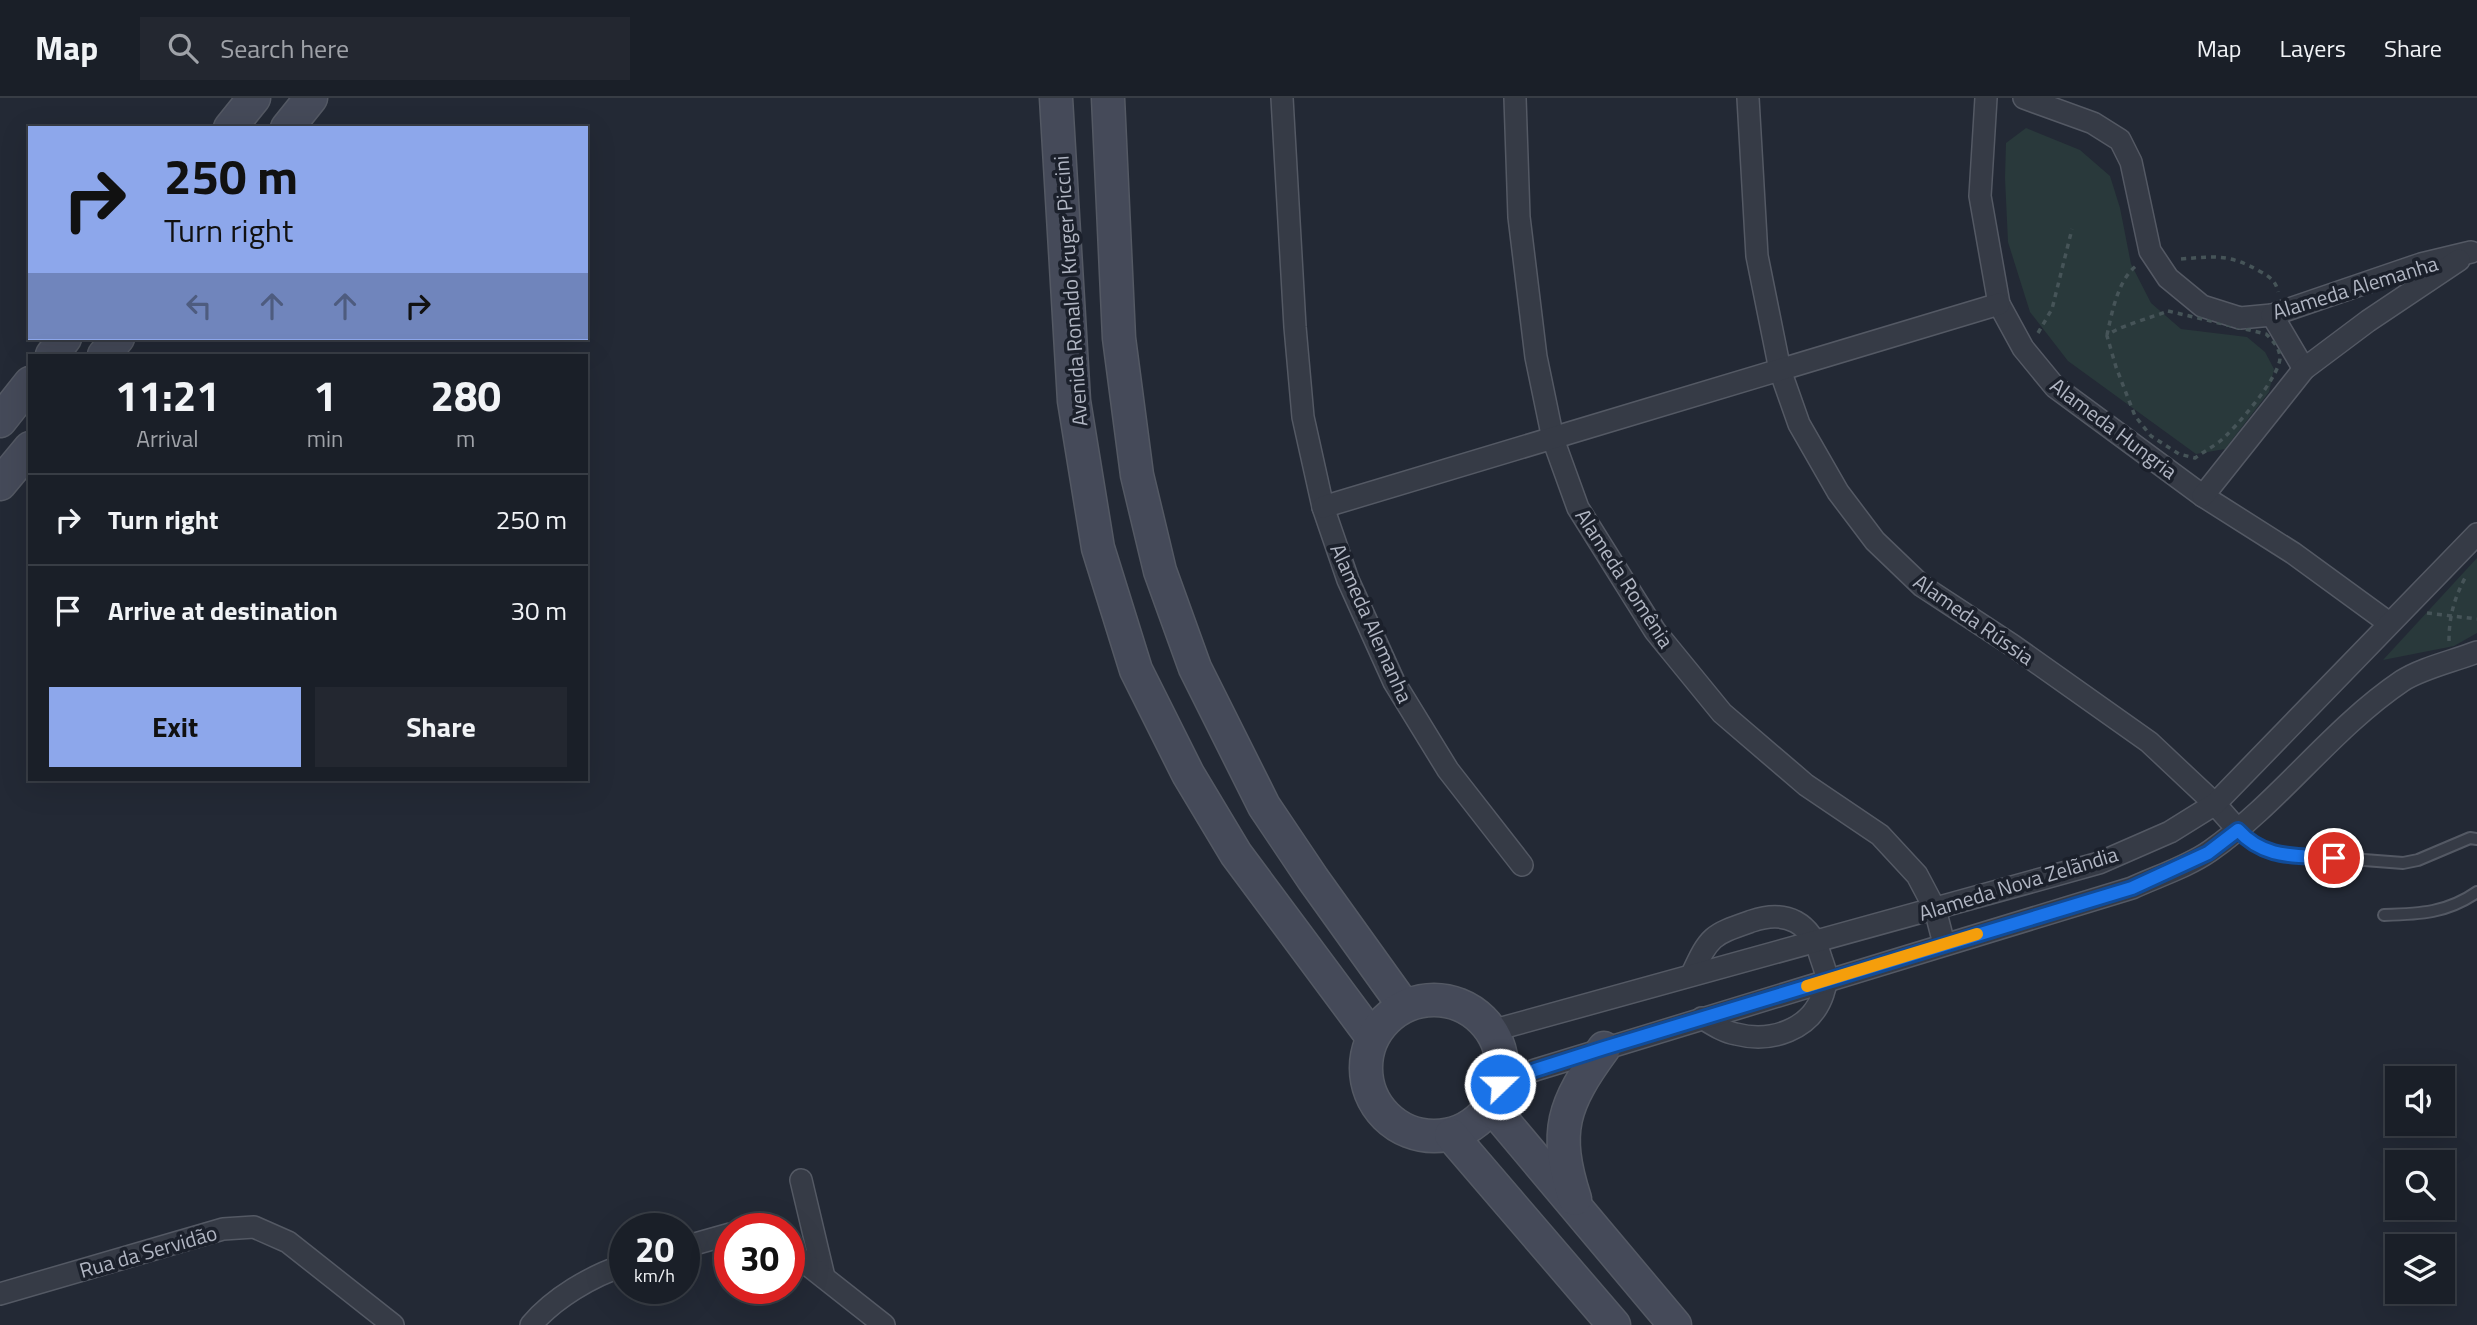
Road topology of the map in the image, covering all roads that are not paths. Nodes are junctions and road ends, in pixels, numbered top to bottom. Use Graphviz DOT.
graph roads {
  1 [pos="254,98"];
  2 [pos="311,98"];
  3 [pos="1056,98"];
  4 [pos="1108,98"];
  5 [pos="1282,98"];
  6 [pos="1515,98"];
  7 [pos="1748,98"];
  8 [pos="1986,98"];
  9 [pos="2024,98"];
  10 [pos="232,126"];
  11 [pos="289,126"];
  12 [pos="2474,252"];
  13 [pos="1998,304"];
  14 [pos="2272,315"];
  15 [pos="63,340"];
  16 [pos="116,340"];
  17 [pos="53,354"];
  18 [pos="105,354"];
  19 [pos="2304,369"];
  20 [pos="1780,370"];
  21 [pos="28,386"];
  22 [pos="0,421"];
  23 [pos="1553,439"];
  24 [pos="28,450"];
  25 [pos="0,484"];
  26 [pos="2203,496"];
  27 [pos="1322,506"];
  28 [pos="2477,534"];
  29 [pos="2389,623"];
  30 [pos="2477,652"];
  31 [pos="2215,804"];
  32 [pos="2238,830"];
  33 [pos="2477,839"];
  34 [pos="1522,865"];
  35 [pos="2477,892"];
  36 [pos="1935,909"];
  37 [pos="2384,915"];
  38 [pos="1816,942"];
  39 [pos="1944,944"];
  40 [pos="1692,974"];
  41 [pos="1827,980"];
  42 [pos="1404,1006"];
  43 [pos="1702,1018"];
  44 [pos="1491,1031"];
  45 [pos="1372,1037"];
  46 [pos="1604,1048"];
  47 [pos="1496,1095"];
  48 [pos="1451,1135"];
  49 [pos="801,1180"];
  50 [pos="1579,1210"];
  51 [pos="805,1262"];
  52 [pos="609,1272"];
  53 [pos="824,1277"];
  54 [pos="0,1294"];
  55 [pos="858,1318"];
  56 [pos="393,1325"];
  57 [pos="531,1325"];
  58 [pos="884,1325"];
  59 [pos="1614,1325"];
  60 [pos="1675,1325"];
  1 -- 10 [label="main road"];
  2 -- 11 [label="main road"];
  3 -- 45 [label="main road, Avenida Ronaldo Kruger Piccini"];
  4 -- 42 [label="main road"];
  5 -- 27 [label="street, Alameda Alemanha"];
  6 -- 23 [label="street, Alameda Romênia"];
  7 -- 20 [label="street, Alameda Rússia"];
  8 -- 13 [label="street, Alameda Hungria"];
  9 -- 14 [label="street, Alameda Alemanha"];
  12 -- 14 [label="street, Alameda Alemanha"];
  12 -- 19 [label="street"];
  13 -- 20 [label="street"];
  13 -- 26 [label="street, Alameda Hungria"];
  14 -- 19 [label="street"];
  15 -- 17 [label="main road"];
  16 -- 18 [label="main road"];
  19 -- 26 [label="street"];
  20 -- 23 [label="street"];
  20 -- 31 [label="street, Alameda Rússia"];
  21 -- 22 [label="main road"];
  23 -- 27 [label="street"];
  23 -- 36 [label="street, Alameda Romênia"];
  24 -- 25 [label="main road"];
  26 -- 29 [label="street, Alameda Hungria"];
  27 -- 34 [label="street, Alameda Alemanha"];
  28 -- 29 [label="street, Alameda Nova Zelãndia"];
  29 -- 31 [label="street, Alameda Nova Zelãndia"];
  30 -- 32 [label="street, Alameda Nova Zelãndia"];
  31 -- 32 [label="street, Alameda Rússia"];
  31 -- 36 [label="street, Alameda Nova Zelãndia"];
  32 -- 33 [label="lane"];
  32 -- 39 [label="street, Alameda Nova Zelãndia"];
  35 -- 37 [label="lane"];
  36 -- 38 [label="street, Alameda Nova Zelãndia"];
  36 -- 39 [label="street, Alameda Romênia"];
  38 -- 40 [label="street, Alameda Nova Zelãndia"];
  38 -- 40 [label="street"];
  38 -- 41 [label="street"];
  39 -- 41 [label="street, Alameda Nova Zelãndia"];
  40 -- 44 [label="street, Alameda Nova Zelãndia"];
  41 -- 43 [label="street, Alameda Nova Zelãndia"];
  41 -- 43 [label="street"];
  42 -- 44 [label="main road"];
  42 -- 45 [label="main road"];
  43 -- 46 [label="street, Alameda Nova Zelãndia"];
  44 -- 47 [label="main road"];
  45 -- 48 [label="main road"];
  46 -- 47 [label="street, Alameda Nova Zelãndia"];
  46 -- 50 [label="main road"];
  47 -- 48 [label="main road"];
  47 -- 50 [label="main road"];
  48 -- 59 [label="main road"];
  49 -- 53 [label="street"];
  50 -- 60 [label="main road"];
  51 -- 53 [label="street"];
  52 -- 57 [label="street"];
  53 -- 55 [label="street"];
  54 -- 56 [label="street, Rua da Servidão"];
  55 -- 58 [label="street"];
}
